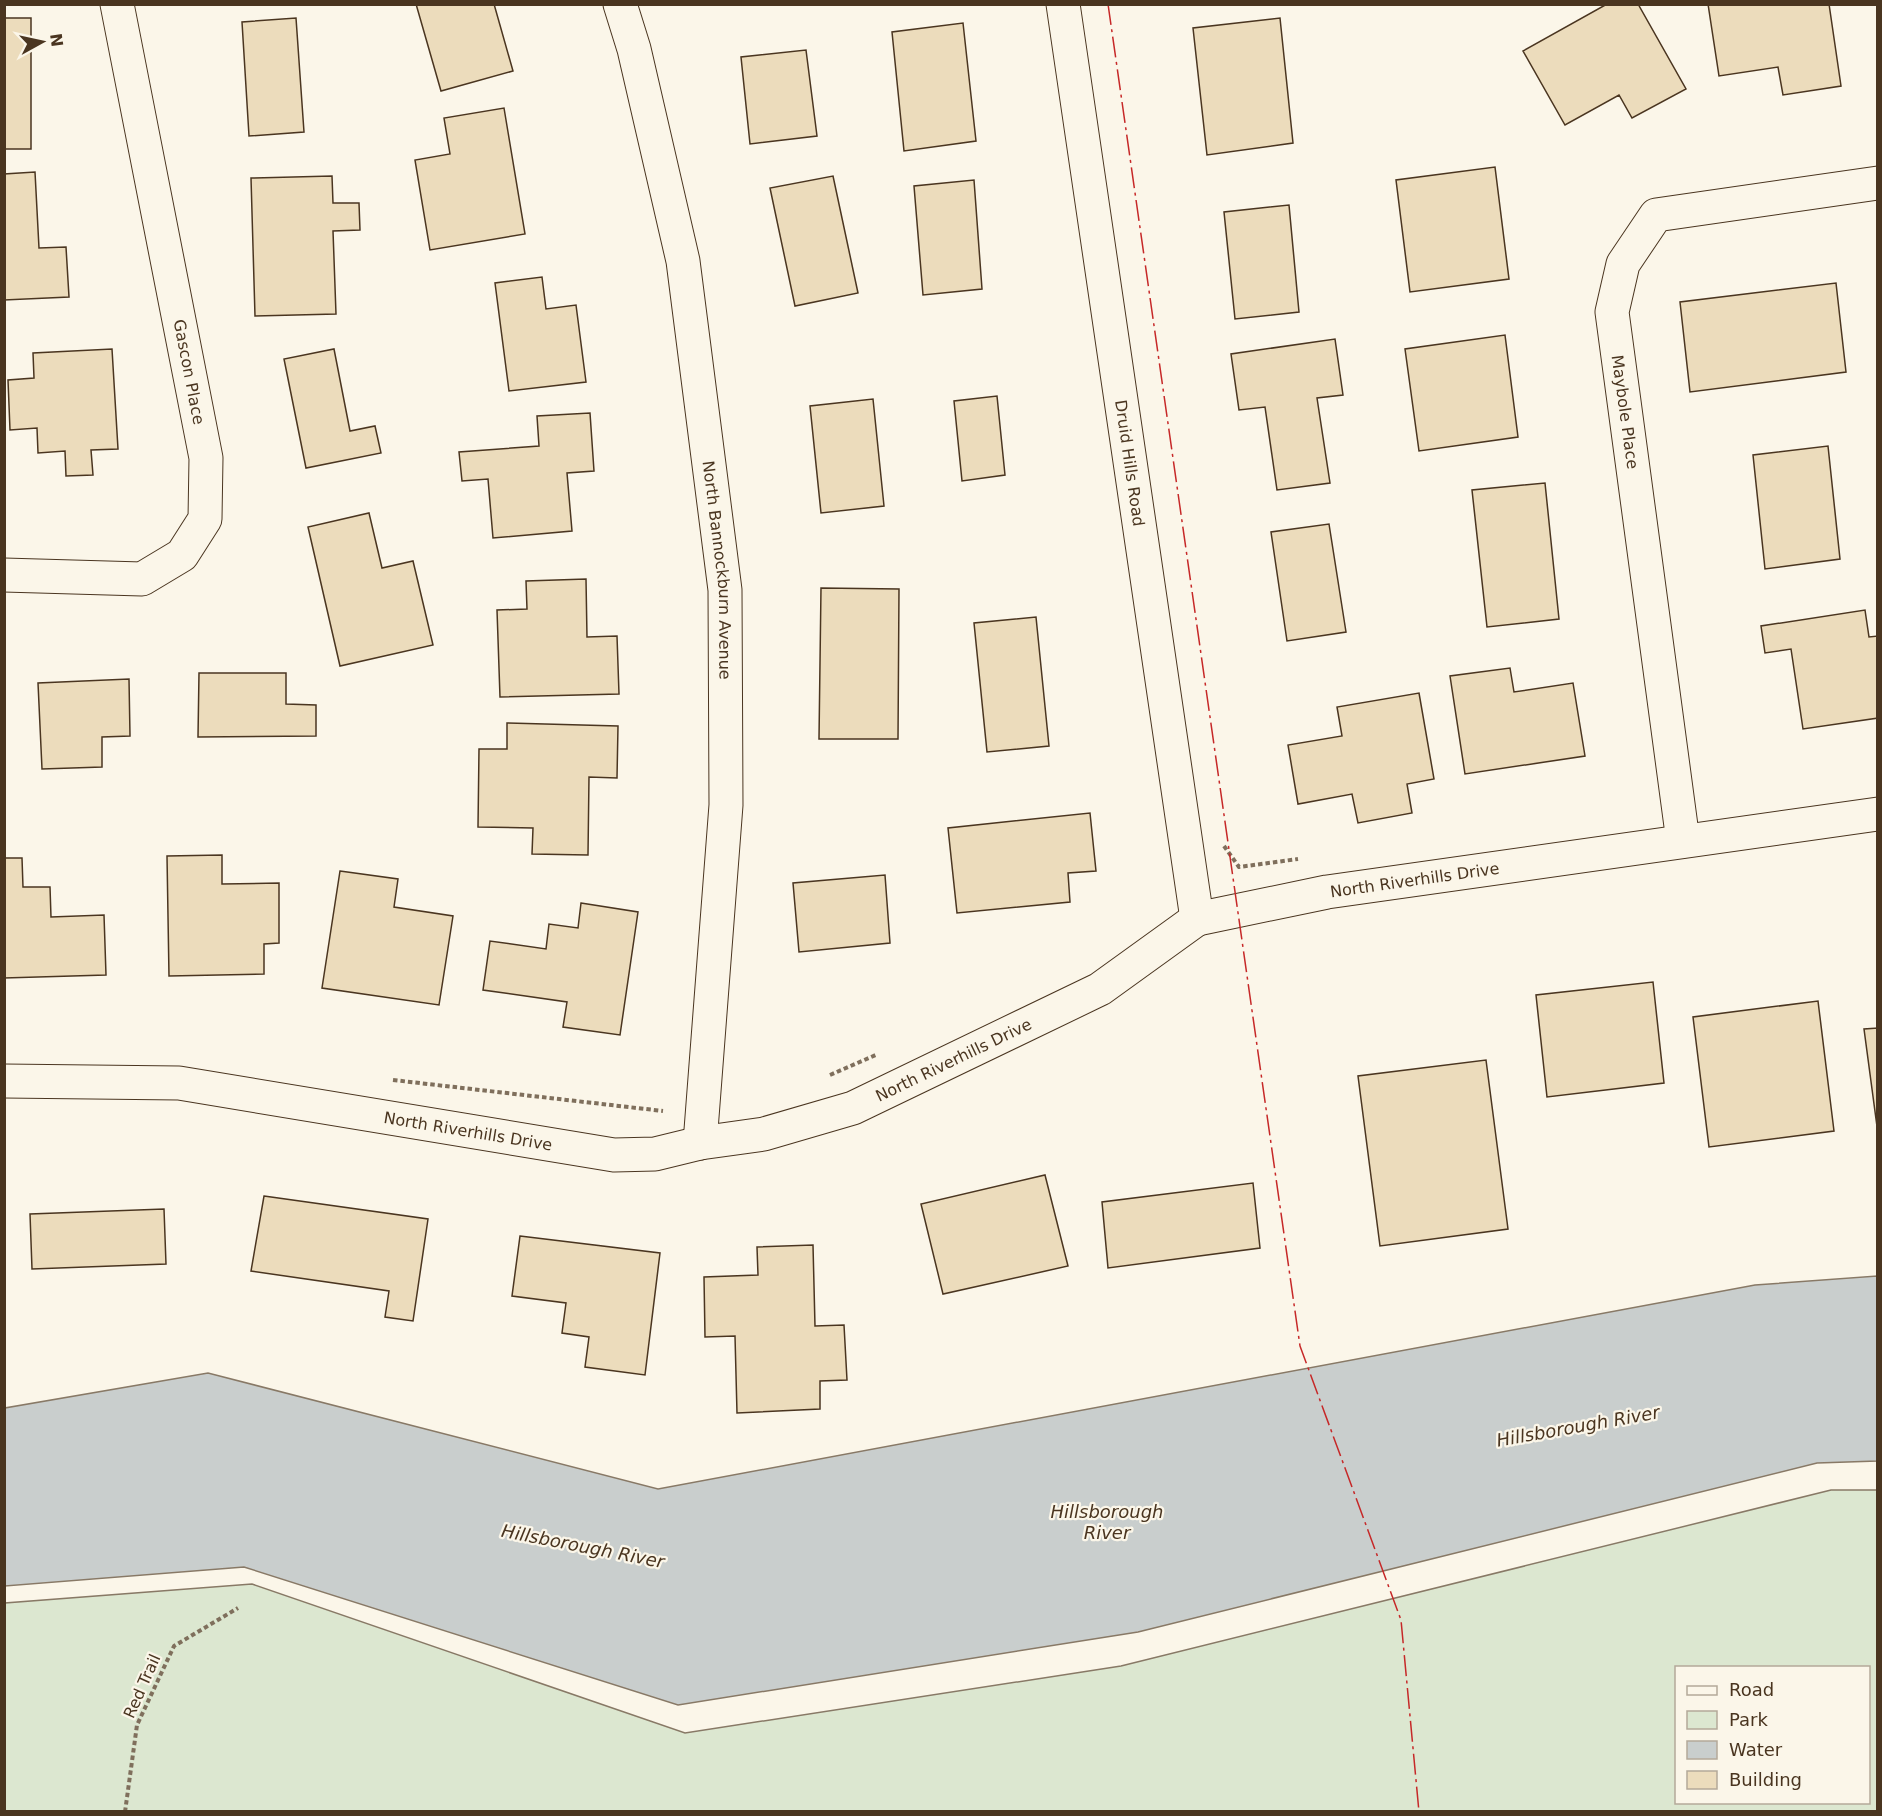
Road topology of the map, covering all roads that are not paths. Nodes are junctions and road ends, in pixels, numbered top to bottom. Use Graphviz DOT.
graph roads {
  1 [pos="117,4"];
  2 [pos="620,4"];
  3 [pos="1063,4"];
  4 [pos="1878,183"];
  5 [pos="4,575"];
  6 [pos="1878,814"];
  7 [pos="1683,841"];
  8 [pos="1197,919"];
  9 [pos="4,1081"];
  10 [pos="700,1143"];
  1 -- 5 [label="street, Gascon Place"];
  2 -- 10 [label="street, North Bannockburn Avenue"];
  3 -- 8 [label="street, Druid Hills Road"];
  4 -- 7 [label="street, Maybole Place"];
  6 -- 7 [label="street, North Riverhills Drive"];
  7 -- 8 [label="street, North Riverhills Drive"];
  8 -- 10 [label="street, North Riverhills Drive"];
  9 -- 10 [label="street, North Riverhills Drive"];
}
